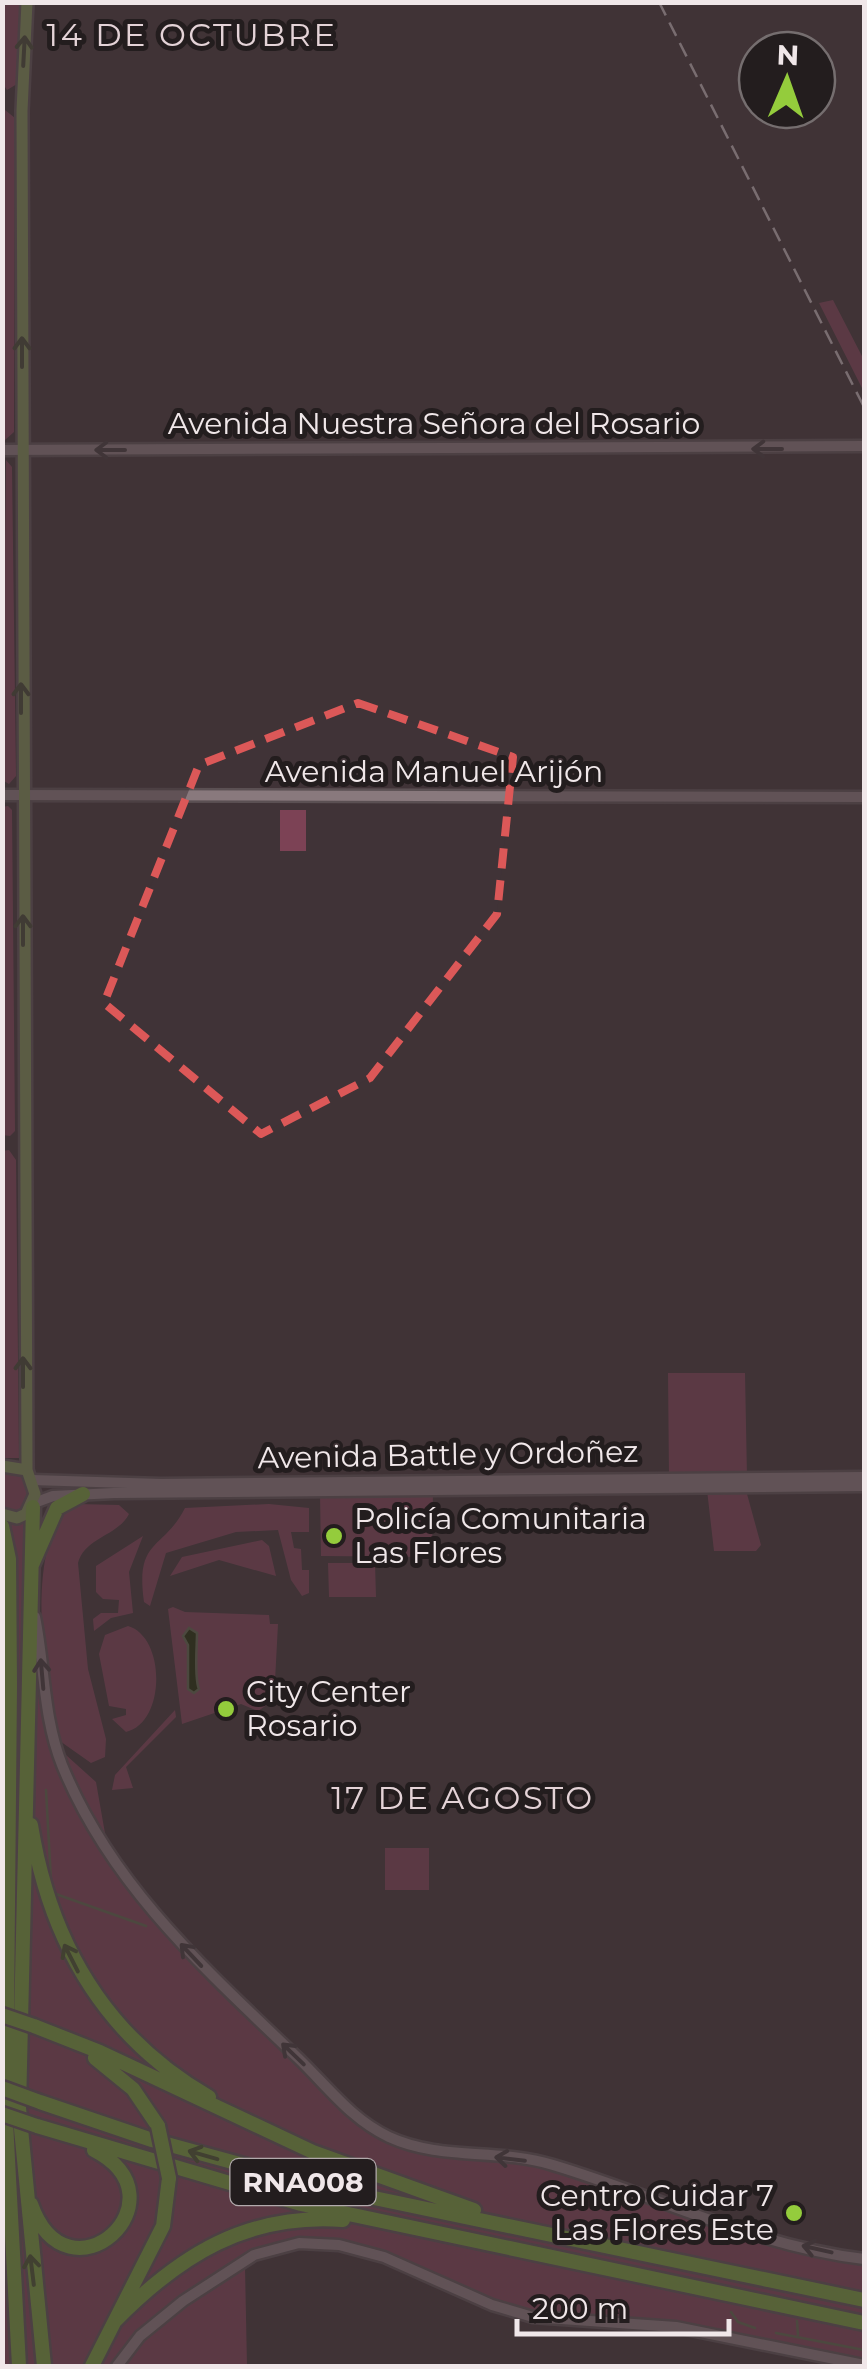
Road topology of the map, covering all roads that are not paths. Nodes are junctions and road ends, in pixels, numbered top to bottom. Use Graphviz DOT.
graph roads {
  1 [pos="27,2"];
  2 [pos="864,446"];
  3 [pos="2,450"];
  4 [pos="22,450"];
  5 [pos="2,795"];
  6 [pos="21,795"];
  7 [pos="864,797"];
  8 [pos="2,1466"];
  9 [pos="30,1475"];
  10 [pos="864,1477"];
  11 [pos="864,1486"];
  12 [pos="82,1494"];
  13 [pos="34,1505"];
  14 [pos="2,1514"];
  15 [pos="2,1526"];
  16 [pos="30,1570"];
  17 [pos="28,1586"];
  18 [pos="10,1684"];
  19 [pos="2,1729"];
  20 [pos="26,1770"];
  21 [pos="2,1925"];
  22 [pos="8,1965"];
  23 [pos="2,2015"];
  24 [pos="34,2026"];
  25 [pos="2,2088"];
  26 [pos="4,2125"];
  27 [pos="272,2134"];
  28 [pos="66,2137"];
  29 [pos="24,2179"];
  30 [pos="392,2224"];
  31 [pos="571,2238"];
  32 [pos="864,2259"];
  33 [pos="864,2300"];
  34 [pos="115,2320"];
  35 [pos="864,2323"];
  36 [pos="864,2365"];
  37 [pos="19,2366"];
  38 [pos="44,2366"];
  39 [pos="92,2366"];
  40 [pos="117,2366"];
  4 -- 1 [label="main road, one-way"];
  2 -- 4 [label="main road, Avenida Nuestra Señora del Rosario, one-way"];
  3 -- 4 [label="main road, Avenida Nuestra Señora del Rosario"];
  6 -- 4 [label="main road, one-way"];
  5 -- 6 [label="main road, Avenida Manuel Arijón"];
  6 -- 7 [label="main road, Avenida Manuel Arijón"];
  9 -- 6 [label="main road, one-way"];
  8 -- 9 [label="main road"];
  9 -- 10 [label="main road, Avenida Battle y Ordoñez"];
  9 -- 13 [label="main road"];
  11 -- 12 [label="main road, Avenida Battle y Ordoñez"];
  12 -- 13 [label="main road, Avenida Battle y Ordoñez"];
  12 -- 16 [label="highway"];
  13 -- 14 [label="main road"];
  13 -- 16 [label="highway"];
  15 -- 18 [label="highway"];
  16 -- 17 [label="highway"];
  17 -- 20 [label="highway"];
  32 -- 17 [label="main road, one-way"];
  18 -- 19 [label="highway"];
  18 -- 22 [label="highway"];
  27 -- 20 [label="highway, one-way"];
  20 -- 29 [label="highway"];
  21 -- 22 [label="highway"];
  22 -- 26 [label="highway"];
  23 -- 24 [label="highway, bridge"];
  24 -- 27 [label="highway"];
  24 -- 34 [label="highway, bridge"];
  31 -- 25 [label="highway, RNA008, one-way, bridge"];
  26 -- 28 [label="highway, RNA008, bridge"];
  26 -- 37 [label="highway"];
  27 -- 31 [label="highway"];
  28 -- 29 [label="highway"];
  28 -- 30 [label="highway, RNA008"];
  38 -- 29 [label="highway, one-way"];
  30 -- 34 [label="highway"];
  30 -- 35 [label="highway, RNA008"];
  31 -- 33 [label="highway, RNA008"];
  34 -- 39 [label="highway"];
  36 -- 40 [label="main road"];
}
